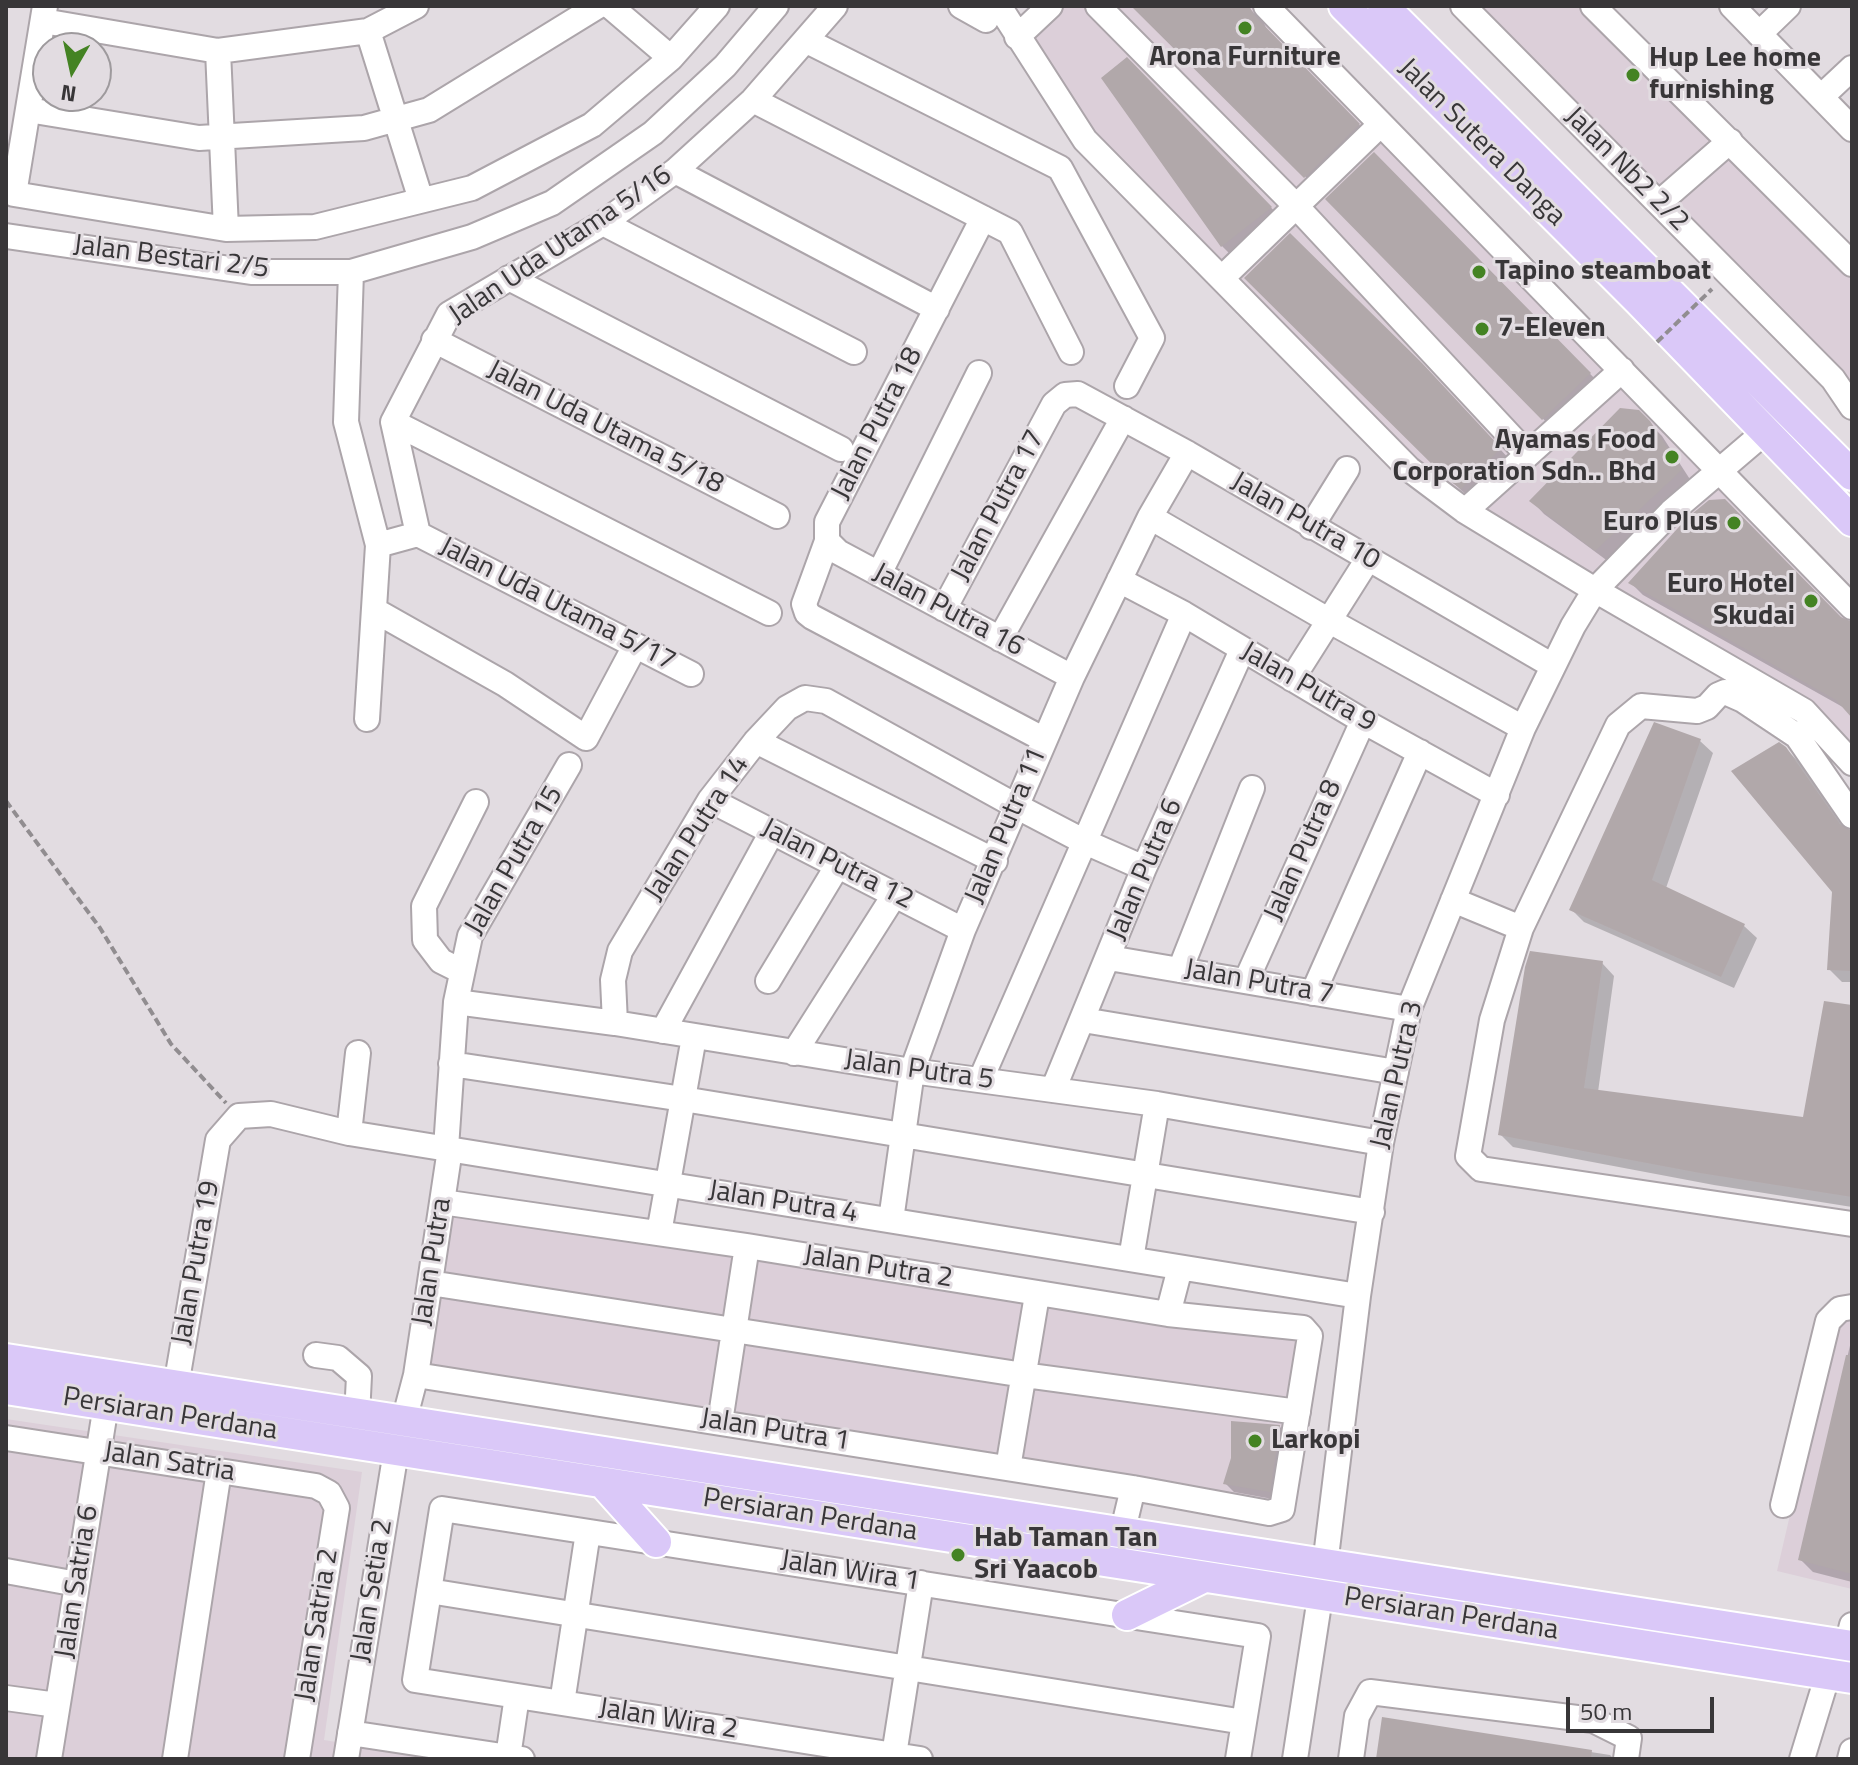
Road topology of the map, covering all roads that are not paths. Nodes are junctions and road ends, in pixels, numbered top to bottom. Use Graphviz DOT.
graph roads {
  1 [pos="416,6"];
  2 [pos="598,6"];
  3 [pos="610,6"];
  4 [pos="717,6"];
  5 [pos="776,6"];
  6 [pos="835,6"];
  7 [pos="961,6"];
  8 [pos="1050,6"];
  9 [pos="1098,6"];
  10 [pos="1266,6"];
  11 [pos="1344,6"];
  12 [pos="1383,6"];
  13 [pos="1593,6"];
  14 [pos="1732,6"];
  15 [pos="1788,6"];
  16 [pos="1471,9"];
  17 [pos="993,13"];
  18 [pos="44,14"];
  19 [pos="368,31"];
  20 [pos="1759,34"];
  21 [pos="1017,37"];
  22 [pos="807,41"];
  23 [pos="218,51"];
  24 [pos="671,58"];
  25 [pos="1852,68"];
  26 [pos="1821,97"];
  27 [pos="753,100"];
  28 [pos="28,110"];
  29 [pos="396,119"];
  30 [pos="1381,124"];
  31 [pos="1852,129"];
  32 [pos="221,137"];
  33 [pos="1730,141"];
  34 [pos="675,171"];
  35 [pos="421,200"];
  36 [pos="1659,203"];
  37 [pos="1295,205"];
  38 [pos="983,218"];
  39 [pos="603,223"];
  40 [pos="226,229"];
  41 [pos="6,236"];
  42 [pos="1852,264"];
  43 [pos="351,272"];
  44 [pos="509,278"];
  45 [pos="1222,278"];
  46 [pos="937,309"];
  47 [pos="434,340"];
  48 [pos="854,352"];
  49 [pos="1071,352"];
  50 [pos="1622,370"];
  51 [pos="979,373"];
  52 [pos="1843,385"];
  53 [pos="1127,386"];
  54 [pos="1054,404"];
  55 [pos="1852,407"];
  56 [pos="1123,418"];
  57 [pos="393,422"];
  58 [pos="1766,431"];
  59 [pos="841,449"];
  60 [pos="1187,453"];
  61 [pos="1527,454"];
  62 [pos="1347,469"];
  63 [pos="1720,472"];
  64 [pos="1852,475"];
  65 [pos="1465,511"];
  66 [pos="777,516"];
  67 [pos="1150,517"];
  68 [pos="1852,521"];
  69 [pos="1311,527"];
  70 [pos="418,534"];
  71 [pos="827,541"];
  72 [pos="378,545"];
  73 [pos="1368,559"];
  74 [pos="879,574"];
  75 [pos="1119,580"];
  76 [pos="1595,590"];
  77 [pos="1852,607"];
  78 [pos="944,609"];
  79 [pos="374,610"];
  80 [pos="769,613"];
  81 [pos="1184,614"];
  82 [pos="1328,620"];
  83 [pos="1000,639"];
  84 [pos="635,646"];
  85 [pos="1242,650"];
  86 [pos="1553,666"];
  87 [pos="691,674"];
  88 [pos="1072,677"];
  89 [pos="1292,679"];
  90 [pos="367,719"];
  91 [pos="1363,721"];
  92 [pos="1523,728"];
  93 [pos="1043,739"];
  94 [pos="756,741"];
  95 [pos="1420,752"];
  96 [pos="1852,763"];
  97 [pos="569,765"];
  98 [pos="1252,788"];
  99 [pos="1497,795"];
  100 [pos="710,800"];
  101 [pos="476,802"];
  102 [pos="1016,806"];
  103 [pos="1852,816"];
  104 [pos="772,832"];
  105 [pos="1083,841"];
  106 [pos="995,861"];
  107 [pos="838,865"];
  108 [pos="1144,868"];
  109 [pos="895,894"];
  110 [pos="1453,900"];
  111 [pos="1521,928"];
  112 [pos="963,930"];
  113 [pos="1109,958"];
  114 [pos="1180,970"];
  115 [pos="461,971"];
  116 [pos="768,981"];
  117 [pos="1246,981"];
  118 [pos="1313,993"];
  119 [pos="456,1002"];
  120 [pos="1409,1009"];
  121 [pos="1083,1020"];
  122 [pos="615,1023"];
  123 [pos="663,1031"];
  124 [pos="694,1037"];
  125 [pos="358,1053"];
  126 [pos="794,1053"];
  127 [pos="451,1064"];
  128 [pos="912,1071"];
  129 [pos="1396,1072"];
  130 [pos="981,1079"];
  131 [pos="1053,1090"];
  132 [pos="683,1099"];
  133 [pos="1157,1104"];
  134 [pos="349,1133"];
  135 [pos="901,1136"];
  136 [pos="218,1140"];
  137 [pos="1381,1143"];
  138 [pos="448,1149"];
  139 [pos="1143,1176"];
  140 [pos="667,1184"];
  141 [pos="442,1202"];
  142 [pos="1372,1212"];
  143 [pos="891,1220"];
  144 [pos="1852,1224"];
  145 [pos="659,1233"];
  146 [pos="747,1246"];
  147 [pos="1131,1259"];
  148 [pos="1180,1268"];
  149 [pos="430,1283"];
  150 [pos="1037,1295"];
  151 [pos="1358,1296"];
  152 [pos="1852,1307"];
  153 [pos="1168,1314"];
  154 [pos="734,1328"];
  155 [pos="316,1355"];
  156 [pos="6,1359"];
  157 [pos="416,1375"];
  158 [pos="1024,1375"];
  159 [pos="176,1386"];
  160 [pos="6,1389"];
  161 [pos="106,1405"];
  162 [pos="1298,1412"];
  163 [pos="357,1416"];
  164 [pos="720,1422"];
  165 [pos="400,1437"];
  166 [pos="6,1438"];
  167 [pos="99,1452"];
  168 [pos="1008,1468"];
  169 [pos="219,1471"];
  170 [pos="603,1483"];
  171 [pos="1133,1488"];
  172 [pos="329,1493"];
  173 [pos="1783,1505"];
  174 [pos="588,1532"];
  175 [pos="1122,1534"];
  176 [pos="656,1542"];
  177 [pos="1325,1565"];
  178 [pos="6,1571"];
  179 [pos="1204,1577"];
  180 [pos="921,1583"];
  181 [pos="77,1584"];
  182 [pos="429,1591"];
  183 [pos="1321,1595"];
  184 [pos="576,1615"];
  185 [pos="1127,1615"];
  186 [pos="1851,1634"];
  187 [pos="908,1668"];
  188 [pos="1840,1676"];
  189 [pos="517,1696"];
  190 [pos="6,1698"];
  191 [pos="562,1703"];
  192 [pos="57,1705"];
  193 [pos="1244,1722"];
  194 [pos="350,1733"];
  195 [pos="1852,1751"];
  196 [pos="894,1755"];
  197 [pos="515,1758"];
  198 [pos="49,1759"];
  199 [pos="175,1759"];
  200 [pos="297,1759"];
  201 [pos="346,1759"];
  202 [pos="920,1759"];
  203 [pos="1238,1759"];
  204 [pos="1295,1759"];
  205 [pos="1351,1759"];
  206 [pos="1626,1759"];
  207 [pos="1802,1759"];
  208 [pos="1850,1759"];
  1 -- 19 [label="street"];
  2 -- 29 [label="street"];
  3 -- 24 [label="street"];
  4 -- 24 [label="street"];
  5 -- 43 [label="street, Jalan Bestari 2/5"];
  6 -- 22 [label="street, Jalan Uda Utama 5/16"];
  7 -- 17 [label="street"];
  8 -- 21 [label="street"];
  9 -- 37 [label="street"];
  10 -- 30 [label="street"];
  11 -- 58 [label="main road, Jalan Sutera Danga"];
  12 -- 64 [label="main road, Jalan Sutera Danga"];
  13 -- 33 [label="street"];
  14 -- 20 [label="street"];
  15 -- 20 [label="street"];
  16 -- 36 [label="street, Jalan Nb2 2/2"];
  17 -- 21 [label="street"];
  18 -- 23 [label="street"];
  18 -- 28 [label="street"];
  19 -- 23 [label="street"];
  19 -- 29 [label="street"];
  20 -- 26 [label="street"];
  21 -- 45 [label="street"];
  22 -- 27 [label="street, Jalan Uda Utama 5/16"];
  22 -- 53 [label="street"];
  23 -- 32 [label="street"];
  24 -- 35 [label="street"];
  25 -- 26 [label="street"];
  26 -- 31 [label="street"];
  27 -- 34 [label="street, Jalan Uda Utama 5/16"];
  27 -- 38 [label="street"];
  28 -- 32 [label="street"];
  28 -- 40 [label="street"];
  29 -- 32 [label="street"];
  29 -- 35 [label="street"];
  30 -- 37 [label="street"];
  30 -- 50 [label="street"];
  32 -- 40 [label="street"];
  33 -- 36 [label="street"];
  33 -- 42 [label="street"];
  34 -- 39 [label="street, Jalan Uda Utama 5/16"];
  34 -- 46 [label="street"];
  35 -- 40 [label="street"];
  36 -- 52 [label="street, Jalan Nb2 2/2"];
  37 -- 45 [label="street"];
  37 -- 61 [label="street"];
  38 -- 46 [label="street, Jalan Putra 18"];
  38 -- 49 [label="street"];
  39 -- 44 [label="street, Jalan Uda Utama 5/16"];
  39 -- 48 [label="street"];
  41 -- 43 [label="street, Jalan Bestari 2/5"];
  43 -- 72 [label="street"];
  44 -- 47 [label="street, Jalan Uda Utama 5/16"];
  44 -- 59 [label="street"];
  45 -- 65 [label="street"];
  46 -- 71 [label="street, Jalan Putra 18"];
  47 -- 57 [label="street, Jalan Uda Utama 5/16"];
  47 -- 66 [label="street, Jalan Uda Utama 5/18"];
  50 -- 61 [label="street"];
  50 -- 63 [label="street"];
  51 -- 74 [label="street"];
  52 -- 55 [label="street, Jalan Nb2 2/2"];
  54 -- 56 [label="street, Jalan Putra 10"];
  54 -- 78 [label="street, Jalan Putra 17"];
  56 -- 60 [label="street, Jalan Putra 10"];
  56 -- 83 [label="street"];
  57 -- 70 [label="street"];
  57 -- 80 [label="street"];
  58 -- 63 [label="street, Jalan Putra 3"];
  58 -- 68 [label="main road, Jalan Sutera Danga"];
  60 -- 67 [label="street, Jalan Putra 11"];
  60 -- 69 [label="street, Jalan Putra 10"];
  61 -- 65 [label="street"];
  62 -- 69 [label="street"];
  63 -- 76 [label="street, Jalan Putra 3"];
  63 -- 77 [label="street"];
  65 -- 76 [label="street"];
  67 -- 75 [label="street, Jalan Putra 11"];
  67 -- 82 [label="street"];
  69 -- 73 [label="street, Jalan Putra 10"];
  70 -- 72 [label="street, Jalan Uda Utama 5/17"];
  70 -- 84 [label="street, Jalan Uda Utama 5/17"];
  71 -- 74 [label="street, Jalan Putra 16"];
  71 -- 93 [label="street, Jalan Putra 18"];
  72 -- 79 [label="street"];
  73 -- 82 [label="street"];
  73 -- 86 [label="street, Jalan Putra 10"];
  74 -- 78 [label="street, Jalan Putra 16"];
  75 -- 81 [label="street, Jalan Putra 9"];
  75 -- 88 [label="street, Jalan Putra 11"];
  76 -- 86 [label="street, Jalan Putra 3"];
  76 -- 96 [label="street"];
  78 -- 83 [label="street, Jalan Putra 16"];
  79 -- 84 [label="street"];
  79 -- 90 [label="street"];
  81 -- 85 [label="street, Jalan Putra 9"];
  81 -- 105 [label="street"];
  82 -- 89 [label="street"];
  82 -- 92 [label="street"];
  83 -- 88 [label="street, Jalan Putra 16"];
  84 -- 87 [label="street, Jalan Uda Utama 5/17"];
  85 -- 89 [label="street, Jalan Putra 9"];
  85 -- 108 [label="street, Jalan Putra 6"];
  86 -- 92 [label="street, Jalan Putra 3"];
  88 -- 93 [label="street, Jalan Putra 11"];
  89 -- 91 [label="street, Jalan Putra 9"];
  91 -- 95 [label="street, Jalan Putra 9"];
  91 -- 117 [label="street, Jalan Putra 8"];
  92 -- 99 [label="street, Jalan Putra 3"];
  93 -- 102 [label="street, Jalan Putra 11"];
  94 -- 100 [label="street, Jalan Putra 14"];
  94 -- 102 [label="street, Jalan Putra 14"];
  94 -- 106 [label="street"];
  95 -- 99 [label="street, Jalan Putra 9"];
  95 -- 118 [label="street"];
  97 -- 115 [label="street, Jalan Putra 15"];
  98 -- 114 [label="street"];
  99 -- 110 [label="street, Jalan Putra 3"];
  100 -- 104 [label="street, Jalan Putra 12"];
  100 -- 122 [label="street, Jalan Putra 14"];
  101 -- 115 [label="street"];
  102 -- 105 [label="street, Jalan Putra 14"];
  102 -- 106 [label="street, Jalan Putra 11"];
  103 -- 111 [label="street"];
  104 -- 107 [label="street, Jalan Putra 12"];
  104 -- 123 [label="street"];
  105 -- 108 [label="street, Jalan Putra 14"];
  105 -- 130 [label="street"];
  106 -- 112 [label="street, Jalan Putra 11"];
  107 -- 109 [label="street, Jalan Putra 12"];
  107 -- 116 [label="street"];
  108 -- 113 [label="street, Jalan Putra 6"];
  109 -- 112 [label="street, Jalan Putra 12"];
  109 -- 126 [label="street"];
  110 -- 111 [label="street"];
  110 -- 120 [label="street, Jalan Putra 3"];
  111 -- 144 [label="street"];
  112 -- 128 [label="street, Jalan Putra 11"];
  113 -- 114 [label="street, Jalan Putra 7"];
  113 -- 121 [label="street, Jalan Putra 6"];
  114 -- 117 [label="street, Jalan Putra 7"];
  115 -- 119 [label="street, Jalan Putra 15"];
  117 -- 118 [label="street, Jalan Putra 7"];
  118 -- 120 [label="street, Jalan Putra 7"];
  119 -- 122 [label="street, Jalan Putra 5"];
  119 -- 127 [label="street, Jalan Putra 15"];
  120 -- 129 [label="street, Jalan Putra 3"];
  121 -- 129 [label="street"];
  121 -- 131 [label="street, Jalan Putra 6"];
  122 -- 123 [label="street, Jalan Putra 5"];
  123 -- 124 [label="street, Jalan Putra 5"];
  124 -- 126 [label="street, Jalan Putra 5"];
  124 -- 132 [label="street"];
  125 -- 134 [label="street"];
  126 -- 128 [label="street, Jalan Putra 5"];
  127 -- 132 [label="street"];
  127 -- 138 [label="street, Jalan Putra 15"];
  128 -- 130 [label="street, Jalan Putra 5"];
  128 -- 135 [label="street, Jalan Putra 11"];
  129 -- 137 [label="street, Jalan Putra 3"];
  130 -- 131 [label="street, Jalan Putra 5"];
  131 -- 133 [label="street, Jalan Putra 5"];
  132 -- 135 [label="street"];
  132 -- 140 [label="street"];
  133 -- 137 [label="street, Jalan Putra 5"];
  133 -- 139 [label="street"];
  134 -- 136 [label="street, Jalan Putra 4"];
  134 -- 138 [label="street, Jalan Putra 4"];
  135 -- 139 [label="street"];
  135 -- 143 [label="street, Jalan Putra 11"];
  136 -- 159 [label="street, Jalan Putra 19"];
  137 -- 142 [label="street, Jalan Putra 3"];
  138 -- 140 [label="street, Jalan Putra 4"];
  138 -- 141 [label="street, Jalan Putra"];
  139 -- 142 [label="street"];
  139 -- 147 [label="street"];
  140 -- 143 [label="street, Jalan Putra 4"];
  140 -- 145 [label="street"];
  141 -- 145 [label="street, Jalan Putra 2"];
  141 -- 149 [label="street, Jalan Putra"];
  142 -- 151 [label="street, Jalan Putra 3"];
  143 -- 147 [label="street, Jalan Putra 4"];
  145 -- 146 [label="street, Jalan Putra 2"];
  146 -- 150 [label="street, Jalan Putra 2"];
  146 -- 154 [label="street"];
  147 -- 148 [label="street, Jalan Putra 4"];
  148 -- 151 [label="street, Jalan Putra 4"];
  148 -- 153 [label="street"];
  149 -- 154 [label="street"];
  149 -- 157 [label="street, Jalan Putra"];
  150 -- 153 [label="street, Jalan Putra 2"];
  150 -- 158 [label="street"];
  151 -- 177 [label="street, Jalan Putra 3"];
  152 -- 173 [label="street"];
  153 -- 162 [label="street, Jalan Putra 2"];
  154 -- 158 [label="street"];
  154 -- 164 [label="street"];
  155 -- 163 [label="street"];
  156 -- 159 [label="main road, Persiaran Perdana"];
  157 -- 164 [label="street, Jalan Putra 1"];
  157 -- 165 [label="street, Jalan Putra"];
  158 -- 162 [label="street"];
  158 -- 168 [label="street"];
  159 -- 163 [label="main road, Persiaran Perdana"];
  160 -- 161 [label="main road, Persiaran Perdana"];
  161 -- 165 [label="main road, Persiaran Perdana"];
  161 -- 167 [label="street, Jalan Satria 6"];
  162 -- 171 [label="street"];
  163 -- 165 [label="main road, Persiaran Perdana"];
  164 -- 168 [label="street, Jalan Putra 1"];
  165 -- 170 [label="main road, Persiaran Perdana"];
  165 -- 175 [label="main road, Persiaran Perdana"];
  165 -- 194 [label="street, Jalan Setia 2"];
  166 -- 167 [label="street, Jalan Satria"];
  167 -- 169 [label="street, Jalan Satria"];
  167 -- 181 [label="street, Jalan Satria 6"];
  168 -- 171 [label="street, Jalan Putra 1"];
  169 -- 172 [label="street, Jalan Satria"];
  169 -- 199 [label="street"];
  170 -- 176 [label="main road"];
  170 -- 179 [label="main road, Persiaran Perdana"];
  171 -- 175 [label="street"];
  172 -- 200 [label="street, Jalan Satria 2"];
  174 -- 176 [label="street, Jalan Wira 1"];
  174 -- 182 [label="street, Jalan Wira 1"];
  174 -- 184 [label="street"];
  175 -- 177 [label="main road, Persiaran Perdana"];
  176 -- 180 [label="street, Jalan Wira 1"];
  177 -- 183 [label="street, Jalan Putra 3"];
  177 -- 186 [label="main road, Persiaran Perdana"];
  178 -- 181 [label="street"];
  179 -- 183 [label="main road, Persiaran Perdana"];
  179 -- 185 [label="main road"];
  180 -- 185 [label="street, Jalan Wira 1"];
  180 -- 187 [label="street"];
  181 -- 192 [label="street, Jalan Satria 6"];
  182 -- 184 [label="street"];
  182 -- 189 [label="street, Jalan Wira 2"];
  183 -- 188 [label="main road, Persiaran Perdana"];
  183 -- 204 [label="street, Jalan Putra 3"];
  184 -- 187 [label="street"];
  184 -- 191 [label="street"];
  185 -- 193 [label="street, Jalan Wira 1"];
  187 -- 193 [label="street"];
  187 -- 196 [label="street"];
  188 -- 207 [label="street"];
  189 -- 191 [label="street, Jalan Wira 2"];
  189 -- 197 [label="street"];
  190 -- 192 [label="street"];
  191 -- 196 [label="street, Jalan Wira 2"];
  192 -- 198 [label="street, Jalan Satria 6"];
  193 -- 203 [label="street"];
  194 -- 197 [label="street"];
  194 -- 201 [label="street, Jalan Setia 2"];
  195 -- 208 [label="street"];
  196 -- 202 [label="street, Jalan Wira 2"];
  205 -- 206 [label="street"];
}
